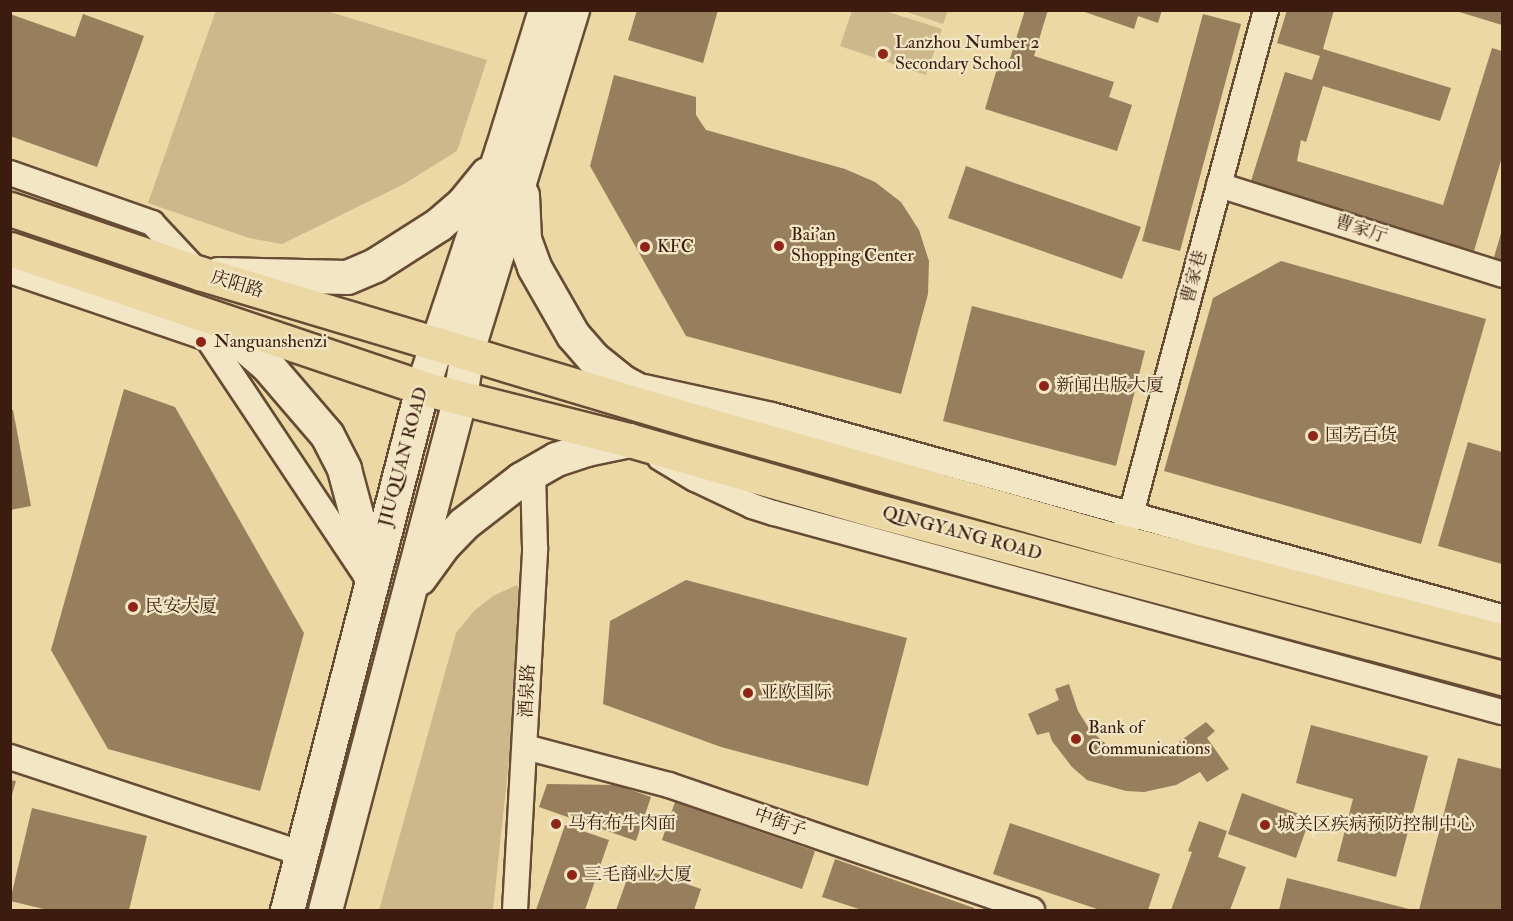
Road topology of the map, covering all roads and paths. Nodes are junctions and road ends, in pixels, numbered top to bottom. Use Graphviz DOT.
graph roads {
  1 [pos="545,10"];
  2 [pos="572,10"];
  3 [pos="1266,10"];
  4 [pos="514,153"];
  5 [pos="10,173"];
  6 [pos="1219,185"];
  7 [pos="10,209"];
  8 [pos="10,249"];
  9 [pos="10,271"];
  10 [pos="200,273"];
  11 [pos="1503,275"];
  12 [pos="209,327"];
  13 [pos="435,344"];
  14 [pos="467,351"];
  15 [pos="623,382"];
  16 [pos="422,388"];
  17 [pos="460,397"];
  18 [pos="698,422"];
  19 [pos="629,440"];
  20 [pos="533,472"];
  21 [pos="1125,528"];
  22 [pos="371,583"];
  23 [pos="407,597"];
  24 [pos="1503,617"];
  25 [pos="1503,641"];
  26 [pos="1503,678"];
  27 [pos="1503,712"];
  28 [pos="525,747"];
  29 [pos="10,757"];
  30 [pos="301,853"];
  31 [pos="983,903"];
  32 [pos="287,910"];
  33 [pos="325,910"];
  34 [pos="515,910"];
  35 [pos="1032,910"];
  1 -- 4 [label="main road, JIUQUAN ROAD"];
  2 -- 4 [label="main road, JIUQUAN ROAD"];
  3 -- 6 [label="street, 曹家巷"];
  4 -- 10 [label="main road"];
  4 -- 13 [label="main road, JIUQUAN ROAD"];
  4 -- 14 [label="main road, JIUQUAN ROAD"];
  4 -- 15 [label="main road"];
  5 -- 10 [label="street"];
  6 -- 11 [label="street, 曹家厅"];
  6 -- 21 [label="street, 曹家巷"];
  7 -- 10 [label="main road, 庆阳路"];
  8 -- 12 [label="main road, 庆阳路"];
  9 -- 12 [label="street"];
  10 -- 13 [label="main road, 庆阳路"];
  12 -- 16 [label="main road, 庆阳路"];
  12 -- 22 [label="street"];
  12 -- 22 [label="main road"];
  13 -- 14 [label="main road, 庆阳路"];
  13 -- 16 [label="main road, JIUQUAN ROAD"];
  14 -- 17 [label="main road, JIUQUAN ROAD"];
  14 -- 18 [label="main road, QINGYANG ROAD"];
  15 -- 18 [label="main road"];
  15 -- 21 [label="street"];
  16 -- 17 [label="main road, QINGYANG ROAD"];
  16 -- 22 [label="main road, JIUQUAN ROAD"];
  17 -- 19 [label="main road, QINGYANG ROAD"];
  17 -- 23 [label="main road, JIUQUAN ROAD"];
  18 -- 21 [label="main road, QINGYANG ROAD"];
  19 -- 20 [label="main road"];
  19 -- 26 [label="main road, QINGYANG ROAD"];
  19 -- 27 [label="street"];
  20 -- 23 [label="main road"];
  20 -- 28 [label="street, 酒泉路"];
  21 -- 24 [label="street"];
  21 -- 25 [label="main road, QINGYANG ROAD"];
  22 -- 30 [label="main road, JIUQUAN ROAD"];
  23 -- 33 [label="main road, JIUQUAN ROAD"];
  28 -- 31 [label="street, 中街子"];
  28 -- 34 [label="street, 酒泉路"];
  29 -- 30 [label="street"];
  30 -- 32 [label="main road, JIUQUAN ROAD"];
  31 -- 35 [label="street, 中街子"];
}
